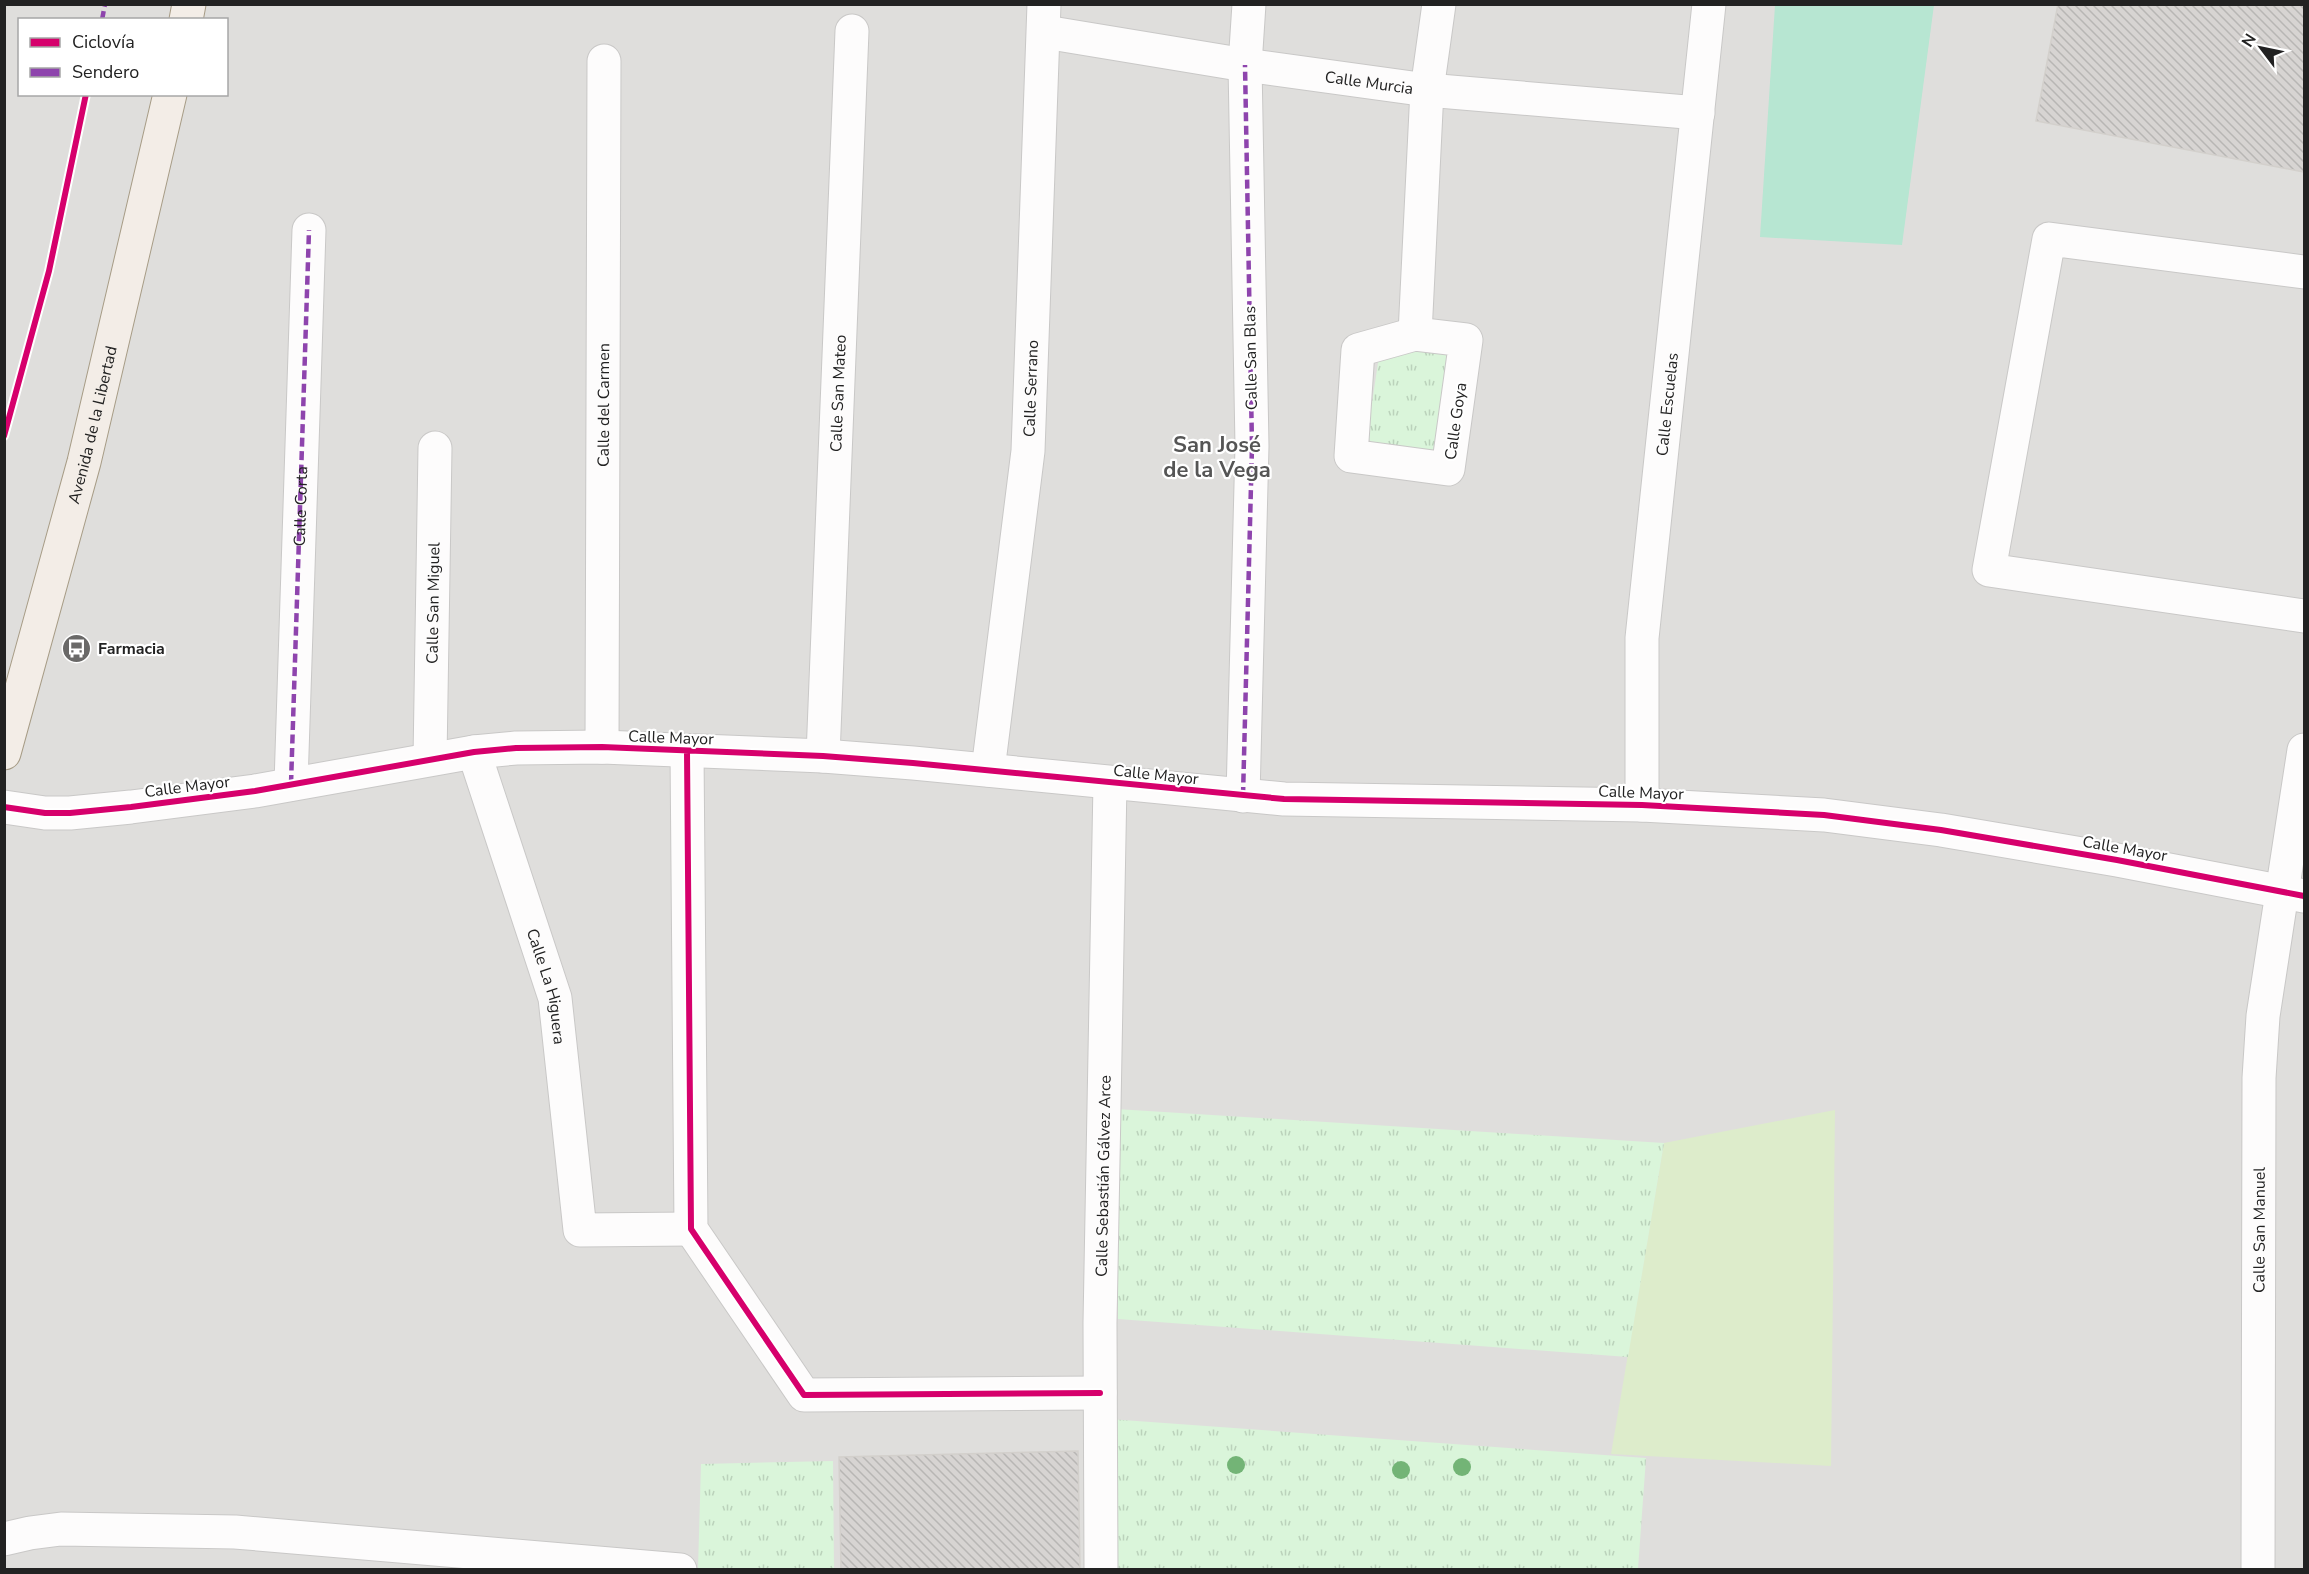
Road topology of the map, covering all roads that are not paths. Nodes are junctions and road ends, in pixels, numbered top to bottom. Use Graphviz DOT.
graph roads {
  1 [pos="1249,4"];
  2 [pos="1439,4"];
  3 [pos="1709,4"];
  4 [pos="1044,18"];
  5 [pos="852,31"];
  6 [pos="604,61"];
  7 [pos="1245,65"];
  8 [pos="1427,90"];
  9 [pos="170,96"];
  10 [pos="1698,113"];
  11 [pos="309,230"];
  12 [pos="2304,272"];
  13 [pos="1415,334"];
  14 [pos="435,448"];
  15 [pos="2304,615"];
  16 [pos="602,747"];
  17 [pos="2304,750"];
  18 [pos="687,751"];
  19 [pos="474,752"];
  20 [pos="4,753"];
  21 [pos="823,756"];
  22 [pos="430,759"];
  23 [pos="988,770"];
  24 [pos="1110,783"];
  25 [pos="291,784"];
  26 [pos="1243,796"];
  27 [pos="1642,805"];
  28 [pos="4,807"];
  29 [pos="2293,894"];
  30 [pos="691,1229"];
  31 [pos="1100,1394"];
  32 [pos="4,1539"];
  33 [pos="680,1569"];
  34 [pos="1101,1569"];
  35 [pos="2258,1569"];
  1 -- 7 [label="street, Calle San Blas"];
  2 -- 8 [label="street"];
  3 -- 10 [label="street, Calle Escuelas"];
  4 -- 7 [label="street, Calle Murcia"];
  4 -- 23 [label="street, Calle Serrano"];
  5 -- 21 [label="street, Calle San Mateo"];
  6 -- 16 [label="street, Calle del Carmen"];
  7 -- 8 [label="street, Calle Murcia"];
  7 -- 26 [label="street, Calle San Blas"];
  8 -- 10 [label="street, Calle Murcia"];
  8 -- 13 [label="street"];
  9 -- 20 [label="main road, Avenida de la Libertad"];
  10 -- 27 [label="street, Calle Escuelas"];
  11 -- 25 [label="street, Calle Corta"];
  12 -- 15 [label="street"];
  13 -- 13 [label="street, Calle Goya"];
  14 -- 22 [label="street, Calle San Miguel"];
  16 -- 18 [label="street, Calle Mayor"];
  16 -- 19 [label="street, Calle Mayor"];
  17 -- 29 [label="street, Calle San Manuel"];
  18 -- 21 [label="street, Calle Mayor"];
  18 -- 30 [label="street"];
  19 -- 22 [label="street, Calle Mayor"];
  19 -- 30 [label="street, Calle La Higuera"];
  21 -- 23 [label="street, Calle Mayor"];
  22 -- 25 [label="street, Calle Mayor"];
  23 -- 24 [label="street, Calle Mayor"];
  24 -- 26 [label="street, Calle Mayor"];
  24 -- 31 [label="street, Calle Sebastián Gálvez Arce"];
  25 -- 28 [label="street, Calle Mayor"];
  26 -- 27 [label="street, Calle Mayor"];
  27 -- 29 [label="street, Calle Mayor"];
  29 -- 35 [label="street, Calle San Manuel"];
  30 -- 31 [label="street"];
  31 -- 34 [label="street, Calle Sebastián Gálvez Arce"];
  32 -- 33 [label="street"];
}
